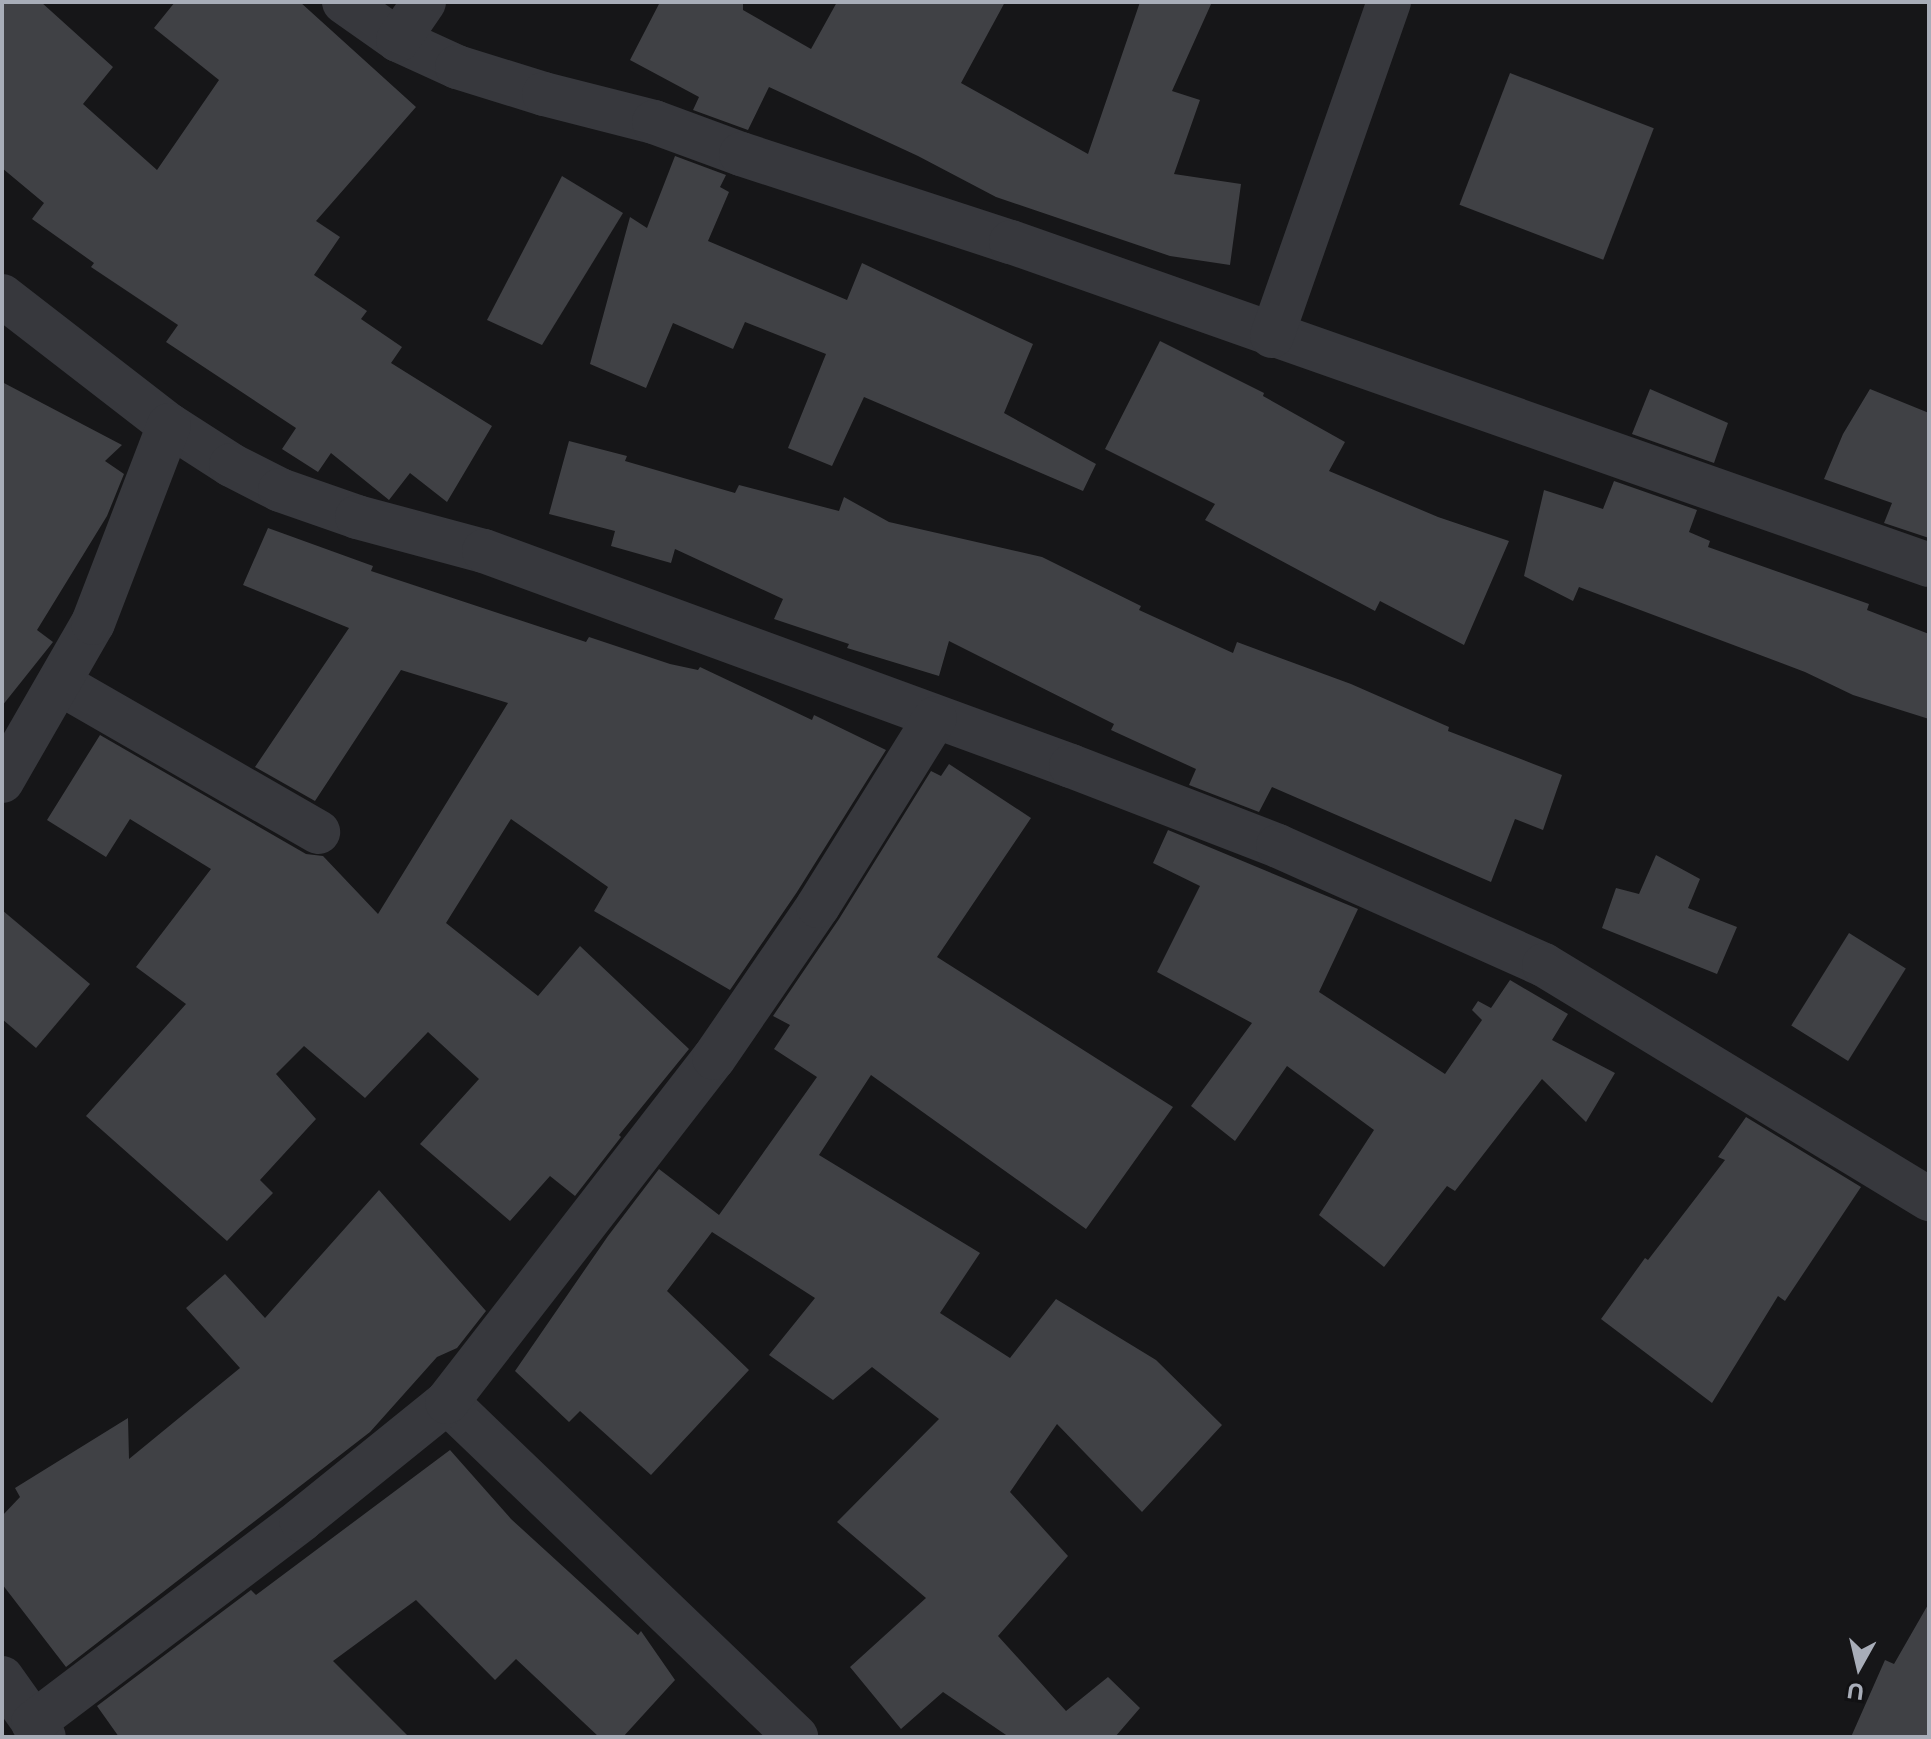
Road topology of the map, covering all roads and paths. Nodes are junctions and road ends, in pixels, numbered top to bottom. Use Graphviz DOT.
graph roads {
  1 [pos="344,2"];
  2 [pos="424,2"];
  3 [pos="1389,2"];
  4 [pos="398,40"];
  5 [pos="2,296"];
  6 [pos="1272,336"];
  7 [pos="169,425"];
  8 [pos="1929,565"];
  9 [pos="59,683"];
  10 [pos="935,718"];
  11 [pos="2,781"];
  12 [pos="318,832"];
  13 [pos="1929,1199"];
  14 [pos="447,1402"];
  15 [pos="2,1678"];
  16 [pos="38,1730"];
  17 [pos="796,1737"];
  1 -- 4 [label="street"];
  2 -- 4 [label="street"];
  3 -- 6 [label="street"];
  4 -- 6 [label="street"];
  5 -- 7 [label="street"];
  6 -- 8 [label="street"];
  7 -- 9 [label="street"];
  7 -- 10 [label="street"];
  9 -- 11 [label="street"];
  9 -- 12 [label="street"];
  10 -- 13 [label="street"];
  10 -- 14 [label="street"];
  14 -- 16 [label="street"];
  14 -- 17 [label="street"];
  15 -- 16 [label="street"];
}
